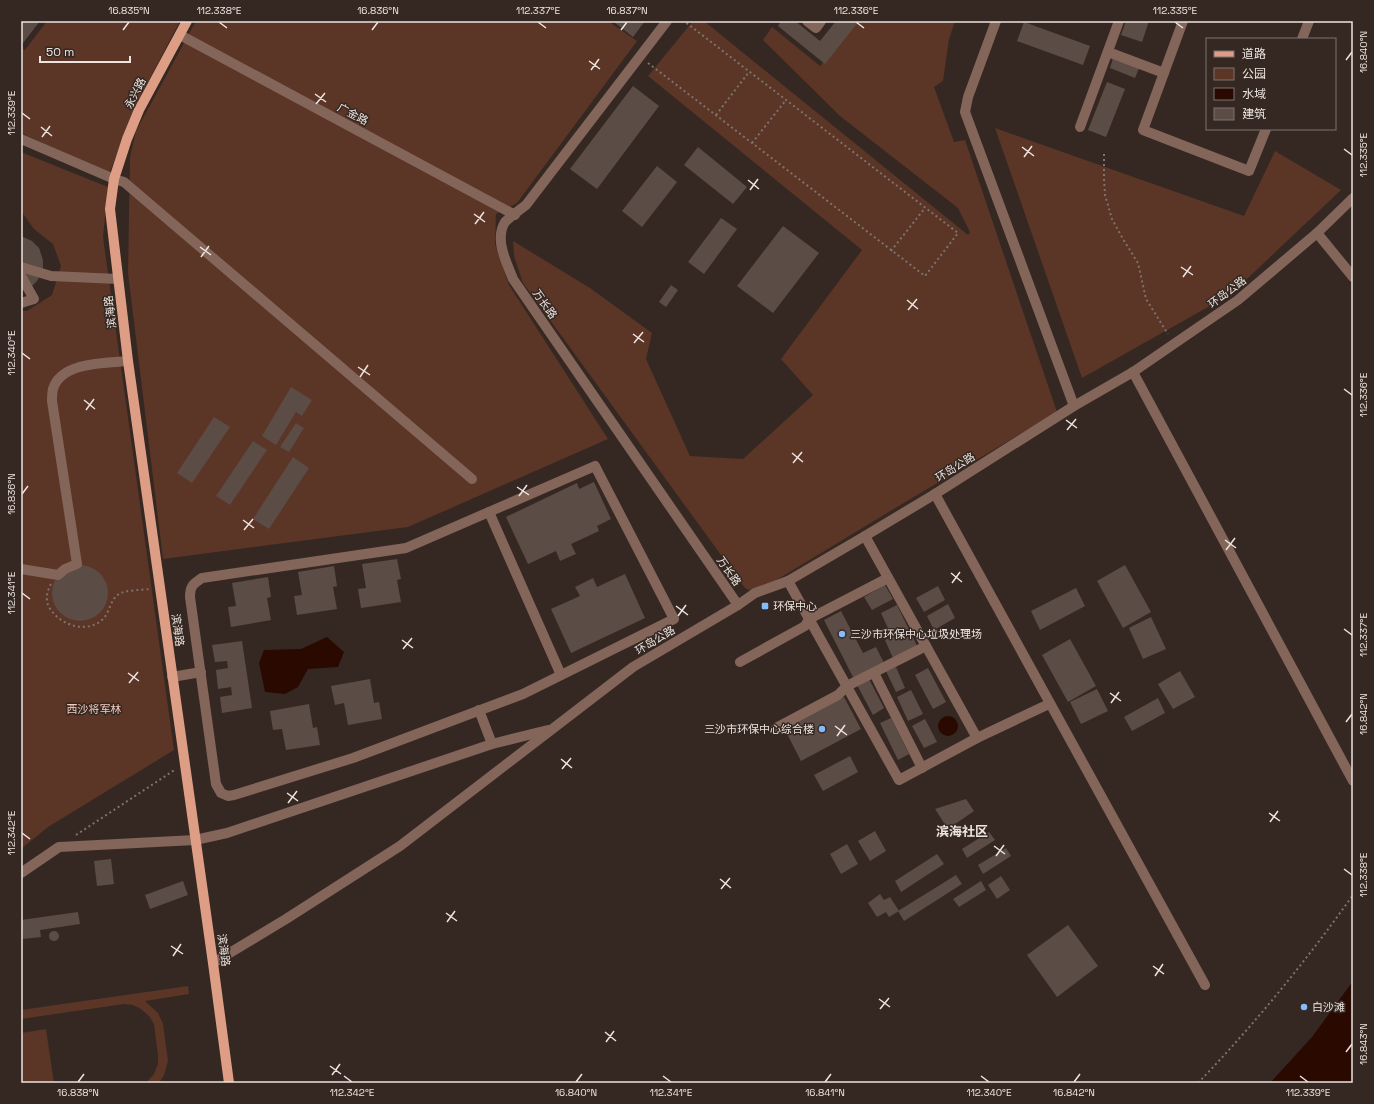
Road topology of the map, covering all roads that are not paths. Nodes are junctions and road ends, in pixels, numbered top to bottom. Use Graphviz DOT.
graph roads {
  1 [pos="187,21"];
  2 [pos="667,21"];
  3 [pos="807,21"];
  4 [pos="821,21"];
  5 [pos="996,21"];
  6 [pos="1119,21"];
  7 [pos="1183,21"];
  8 [pos="1309,21"];
  9 [pos="180,34"];
  10 [pos="1302,38"];
  11 [pos="1108,52"];
  12 [pos="1164,73"];
  13 [pos="1080,127"];
  14 [pos="1266,130"];
  15 [pos="21,139"];
  16 [pos="114,179"];
  17 [pos="1353,198"];
  18 [pos="515,215"];
  19 [pos="1317,233"];
  20 [pos="21,267"];
  21 [pos="21,276"];
  22 [pos="1353,277"];
  23 [pos="118,279"];
  24 [pos="21,304"];
  25 [pos="128,361"];
  26 [pos="1133,372"];
  27 [pos="1074,406"];
  28 [pos="472,479"];
  29 [pos="935,494"];
  30 [pos="488,512"];
  31 [pos="865,536"];
  32 [pos="21,569"];
  33 [pos="888,578"];
  34 [pos="788,581"];
  35 [pos="738,605"];
  36 [pos="809,619"];
  37 [pos="926,646"];
  38 [pos="740,662"];
  39 [pos="201,672"];
  40 [pos="874,673"];
  41 [pos="561,675"];
  42 [pos="172,677"];
  43 [pos="847,686"];
  44 [pos="1049,704"];
  45 [pos="479,710"];
  46 [pos="552,728"];
  47 [pos="776,728"];
  48 [pos="977,738"];
  49 [pos="492,744"];
  50 [pos="922,768"];
  51 [pos="1353,780"];
  52 [pos="195,840"];
  53 [pos="21,873"];
  54 [pos="213,963"];
  55 [pos="1205,985"];
  56 [pos="229,1083"];
  1 -- 9 [label="main road, 永兴路"];
  2 -- 18 [label="street, 万长路"];
  3 -- 4 [label="street"];
  5 -- 27 [label="street"];
  6 -- 11 [label="street"];
  7 -- 12 [label="street"];
  8 -- 10 [label="street"];
  9 -- 16 [label="main road, 永兴路"];
  9 -- 18 [label="street, 广金路"];
  11 -- 12 [label="street"];
  11 -- 13 [label="street"];
  12 -- 14 [label="street"];
  15 -- 16 [label="street"];
  16 -- 23 [label="main road, 滨海路"];
  16 -- 28 [label="street"];
  17 -- 19 [label="street, 环岛公路"];
  18 -- 35 [label="street, 万长路"];
  19 -- 22 [label="street"];
  19 -- 26 [label="street, 环岛公路"];
  20 -- 23 [label="street"];
  21 -- 24 [label="street"];
  23 -- 25 [label="main road, 滨海路"];
  25 -- 32 [label="street"];
  25 -- 42 [label="main road, 滨海路"];
  26 -- 27 [label="street, 环岛公路"];
  26 -- 51 [label="street"];
  27 -- 29 [label="street, 环岛公路"];
  29 -- 31 [label="street, 环岛公路"];
  29 -- 44 [label="street"];
  30 -- 39 [label="street"];
  30 -- 41 [label="street"];
  30 -- 41 [label="street"];
  31 -- 33 [label="street"];
  31 -- 34 [label="street, 环岛公路"];
  33 -- 36 [label="street"];
  33 -- 37 [label="street"];
  34 -- 35 [label="street, 环岛公路"];
  34 -- 36 [label="street"];
  35 -- 46 [label="street, 环岛公路"];
  36 -- 38 [label="street"];
  36 -- 43 [label="street"];
  37 -- 40 [label="street"];
  37 -- 48 [label="street"];
  39 -- 42 [label="street"];
  39 -- 45 [label="street"];
  40 -- 43 [label="street"];
  40 -- 50 [label="street"];
  41 -- 45 [label="street"];
  42 -- 52 [label="main road, 滨海路"];
  43 -- 47 [label="street"];
  43 -- 50 [label="street"];
  44 -- 48 [label="street"];
  44 -- 55 [label="street"];
  45 -- 49 [label="street"];
  46 -- 49 [label="street"];
  46 -- 54 [label="street, 环岛公路"];
  48 -- 50 [label="street"];
  49 -- 52 [label="street"];
  52 -- 53 [label="street"];
  52 -- 54 [label="main road, 滨海路"];
  54 -- 56 [label="main road, 滨海路"];
}
